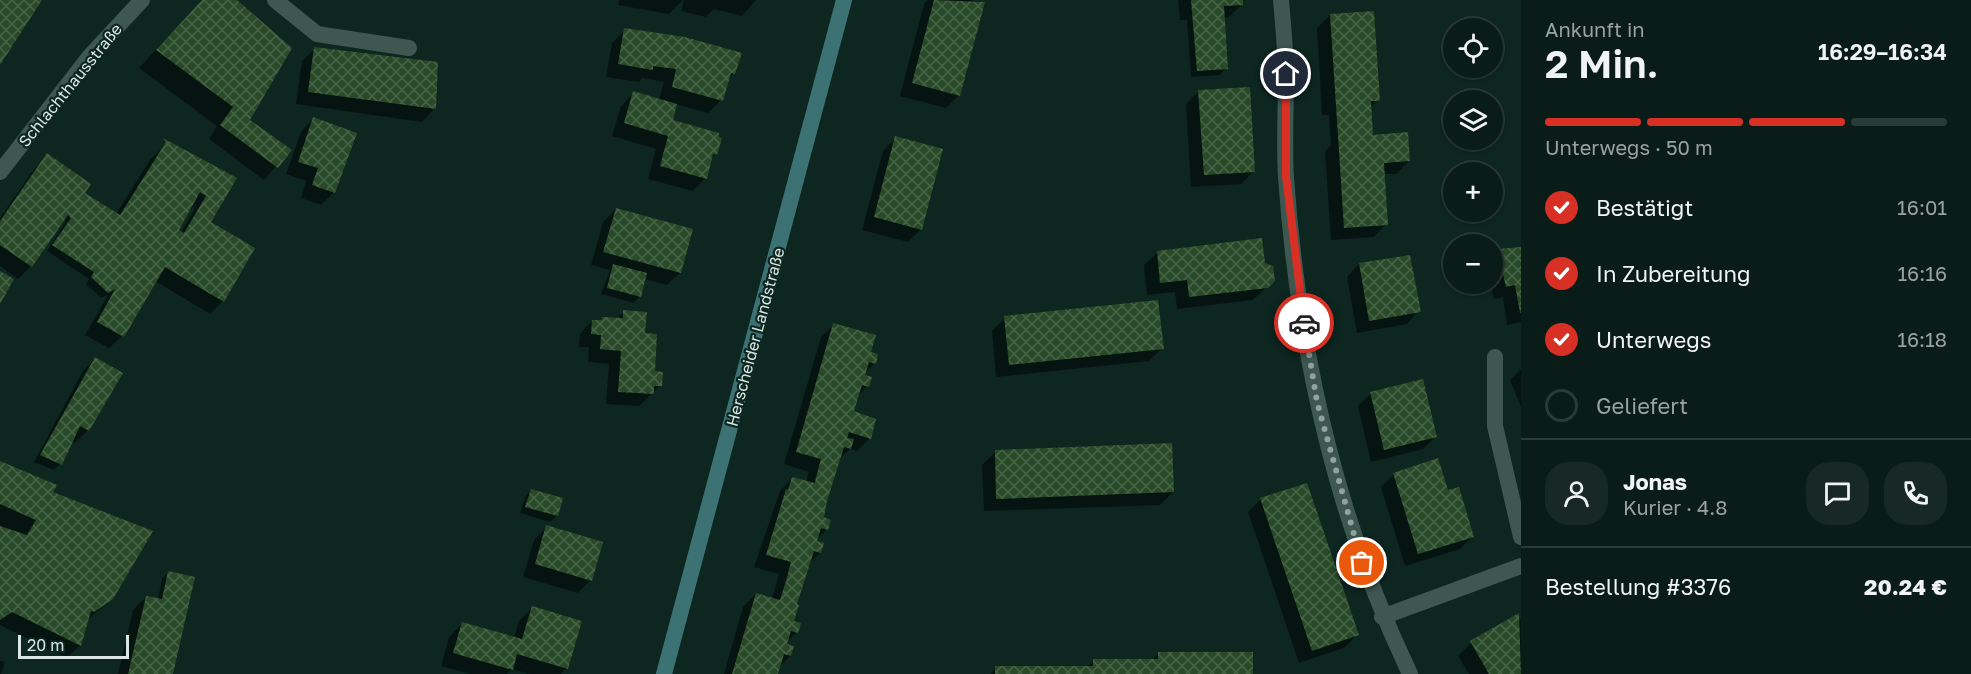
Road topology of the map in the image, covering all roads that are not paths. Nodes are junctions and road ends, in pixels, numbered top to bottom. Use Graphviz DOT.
graph roads {
  1 [pos="142,0"];
  2 [pos="275,0"];
  3 [pos="844,0"];
  4 [pos="1281,0"];
  5 [pos="409,48"];
  6 [pos="0,172"];
  7 [pos="1495,357"];
  8 [pos="1521,537"];
  9 [pos="1521,566"];
  10 [pos="1382,617"];
  11 [pos="664,674"];
  12 [pos="1410,674"];
  1 -- 6 [label="street, Schlachthausstraße"];
  2 -- 5 [label="street"];
  3 -- 11 [label="main road, Herscheider Landstraße"];
  4 -- 10 [label="street"];
  7 -- 8 [label="street"];
  9 -- 10 [label="street"];
  10 -- 12 [label="street"];
}
